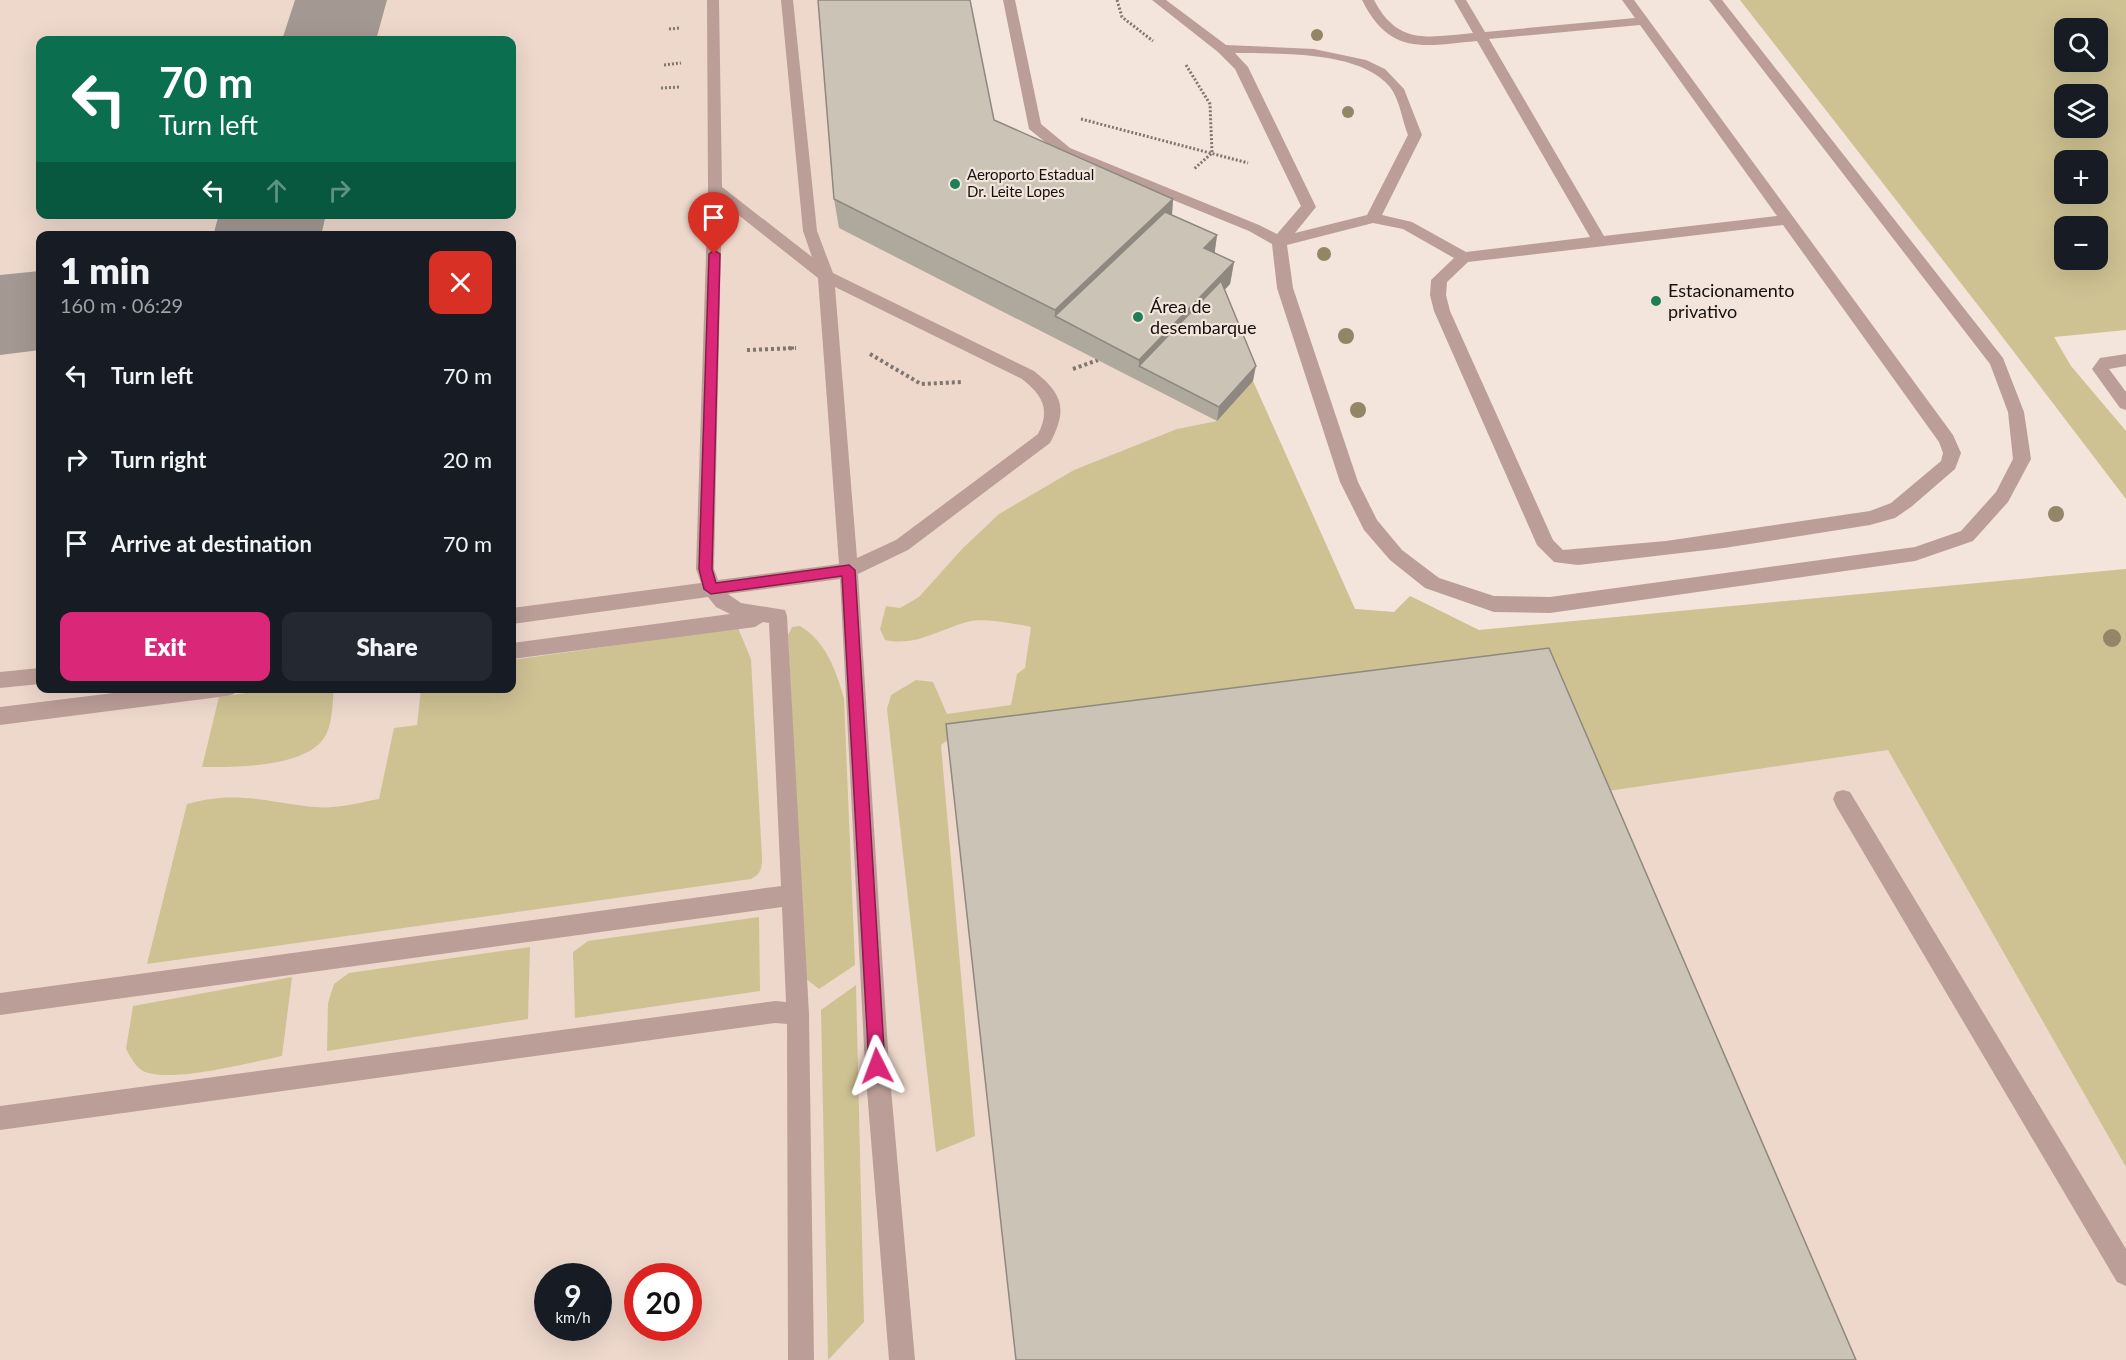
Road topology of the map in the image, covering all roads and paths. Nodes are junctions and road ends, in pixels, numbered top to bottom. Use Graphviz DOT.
graph roads {
  1 [pos="713,0"];
  2 [pos="787,0"];
  3 [pos="1009,0"];
  4 [pos="1117,0"];
  5 [pos="1158,0"];
  6 [pos="1368,0"];
  7 [pos="1460,0"];
  8 [pos="1628,0"];
  9 [pos="1715,0"];
  10 [pos="1644,21"];
  11 [pos="1481,37"];
  12 [pos="1159,45"];
  13 [pos="1223,50"];
  14 [pos="1178,60"];
  15 [pos="1075,112"];
  16 [pos="715,189"];
  17 [pos="1372,218"];
  18 [pos="1789,219"];
  19 [pos="1279,242"];
  20 [pos="1600,242"];
  21 [pos="1464,257"];
  22 [pos="826,276"];
  23 [pos="2126,360"];
  24 [pos="2126,404"];
  25 [pos="849,570"];
  26 [pos="711,589"];
  27 [pos="516,615"];
  28 [pos="778,616"];
  29 [pos="516,650"];
  30 [pos="36,676"];
  31 [pos="0,680"];
  32 [pos="186,693"];
  33 [pos="0,716"];
  34 [pos="1843,799"];
  35 [pos="791,895"];
  36 [pos="0,1004"];
  37 [pos="798,1014"];
  38 [pos="0,1118"];
  39 [pos="2126,1273"];
  40 [pos="801,1360"];
  41 [pos="902,1360"];
  1 -- 16 [label="lane"];
  2 -- 22 [label="lane"];
  3 -- 19 [label="lane"];
  4 -- 12 [label="path"];
  5 -- 13 [label="lane"];
  6 -- 11 [label="lane"];
  7 -- 11 [label="lane"];
  8 -- 10 [label="lane"];
  9 -- 19 [label="lane"];
  10 -- 11 [label="lane"];
  10 -- 18 [label="lane"];
  11 -- 20 [label="lane"];
  13 -- 17 [label="lane"];
  13 -- 19 [label="lane"];
  14 -- 15 [label="path"];
  16 -- 22 [label="lane"];
  16 -- 26 [label="lane"];
  17 -- 19 [label="lane"];
  17 -- 21 [label="lane"];
  18 -- 20 [label="lane"];
  18 -- 21 [label="lane"];
  20 -- 21 [label="lane"];
  22 -- 25 [label="lane"];
  22 -- 25 [label="lane"];
  23 -- 24 [label="lane"];
  25 -- 26 [label="lane"];
  25 -- 41 [label="lane"];
  26 -- 27 [label="lane"];
  26 -- 28 [label="lane"];
  28 -- 29 [label="lane"];
  28 -- 35 [label="lane"];
  30 -- 31 [label="lane"];
  32 -- 33 [label="lane"];
  34 -- 39 [label="lane"];
  35 -- 36 [label="lane"];
  35 -- 37 [label="lane"];
  37 -- 38 [label="lane"];
  37 -- 40 [label="lane"];
}
